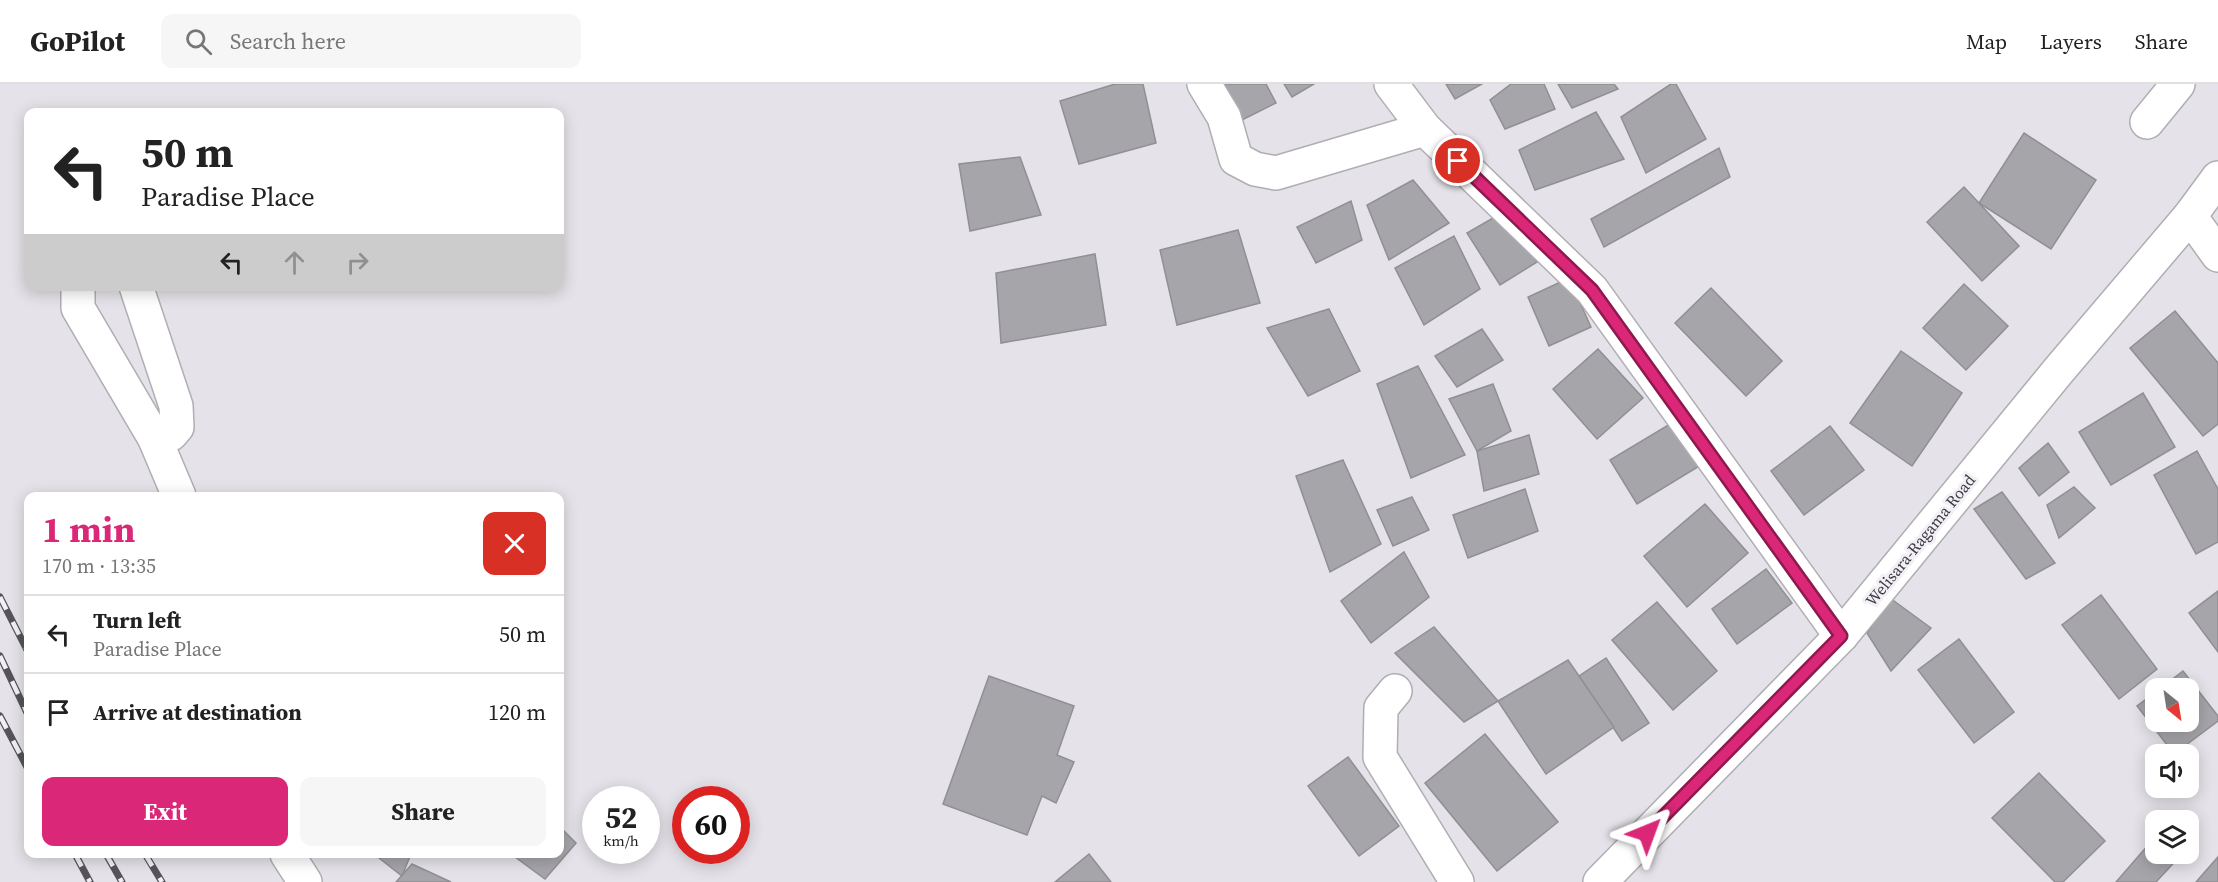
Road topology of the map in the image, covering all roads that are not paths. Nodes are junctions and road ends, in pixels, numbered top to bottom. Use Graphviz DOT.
graph roads {
  1 [pos="1204,84"];
  2 [pos="1391,84"];
  3 [pos="2178,84"];
  4 [pos="2147,122"];
  5 [pos="1425,129"];
  6 [pos="2218,178"];
  7 [pos="2190,216"];
  8 [pos="2218,255"];
  9 [pos="78,291"];
  10 [pos="138,291"];
  11 [pos="155,439"];
  12 [pos="177,492"];
  13 [pos="1841,636"];
  14 [pos="1395,691"];
  15 [pos="290,858"];
  16 [pos="305,882"];
  17 [pos="1457,882"];
  18 [pos="1600,882"];
  1 -- 5 [label="street"];
  2 -- 5 [label="street"];
  3 -- 4 [label="street"];
  5 -- 13 [label="street"];
  6 -- 7 [label="street, Welisara-Ragama Road"];
  7 -- 8 [label="street"];
  7 -- 13 [label="street, Welisara-Ragama Road"];
  9 -- 11 [label="street"];
  10 -- 11 [label="street"];
  11 -- 12 [label="street"];
  13 -- 18 [label="street, Welisara-Ragama Road"];
  14 -- 17 [label="street"];
  15 -- 16 [label="street"];
}
